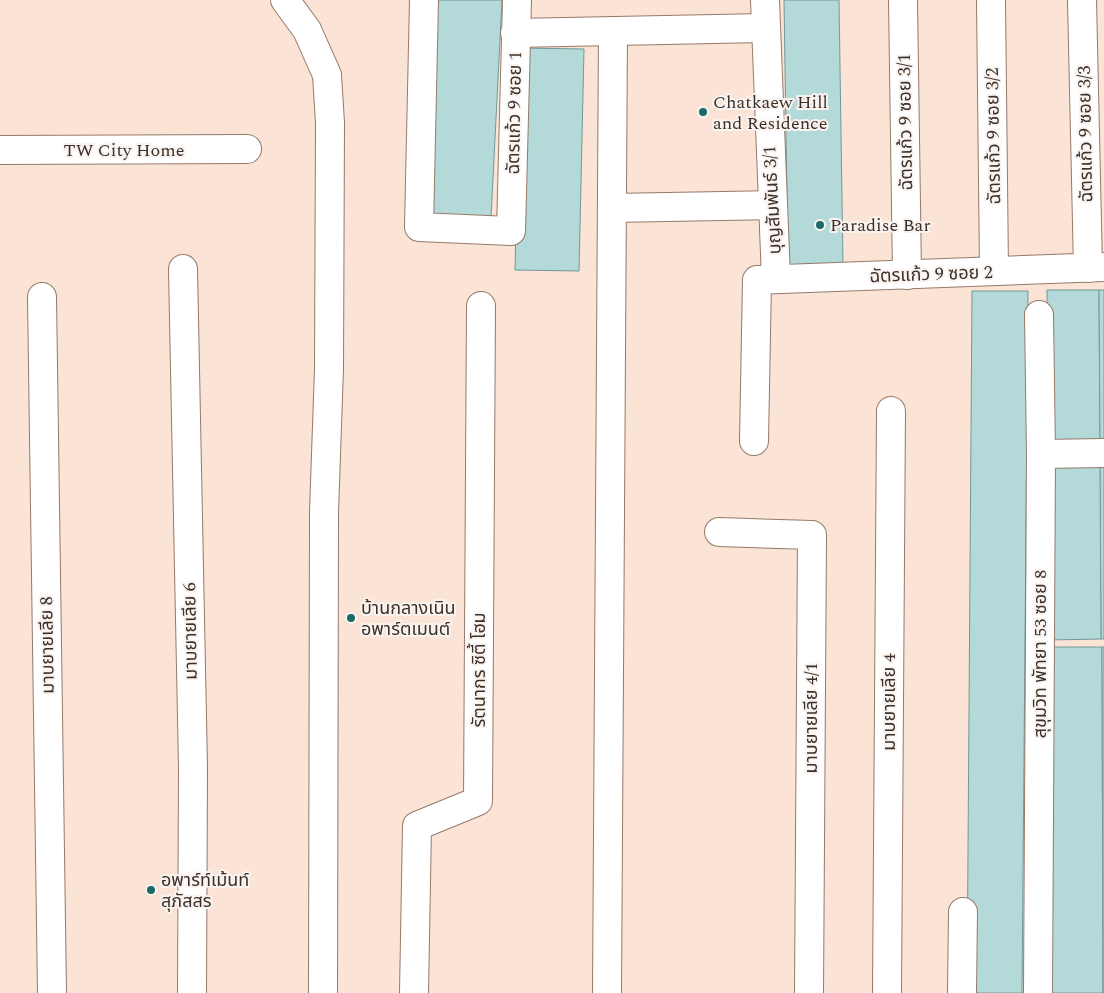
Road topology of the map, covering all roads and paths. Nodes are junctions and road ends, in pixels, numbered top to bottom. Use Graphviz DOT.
graph roads {
  1 [pos="285,0"];
  2 [pos="424,0"];
  3 [pos="517,0"];
  4 [pos="765,0"];
  5 [pos="904,0"];
  6 [pos="991,0"];
  7 [pos="1082,0"];
  8 [pos="764,28"];
  9 [pos="613,32"];
  10 [pos="515,33"];
  11 [pos="247,149"];
  12 [pos="0,150"];
  13 [pos="773,205"];
  14 [pos="612,208"];
  15 [pos="1096,268"];
  16 [pos="183,269"];
  17 [pos="994,271"];
  18 [pos="907,275"];
  19 [pos="766,280"];
  20 [pos="42,297"];
  21 [pos="481,306"];
  22 [pos="1039,315"];
  23 [pos="891,411"];
  24 [pos="754,442"];
  25 [pos="1104,452"];
  26 [pos="1040,454"];
  27 [pos="720,532"];
  28 [pos="963,912"];
  29 [pos="52,993"];
  30 [pos="192,993"];
  31 [pos="323,993"];
  32 [pos="414,993"];
  33 [pos="607,993"];
  34 [pos="809,993"];
  35 [pos="887,993"];
  36 [pos="962,993"];
  37 [pos="1038,993"];
  1 -- 31 [label="street"];
  2 -- 10 [label="street, ฉัตรแก้ว 9 ซอย 1"];
  3 -- 10 [label="street"];
  4 -- 8 [label="street, บุญสัมพันธ์ 3/1"];
  5 -- 18 [label="street, ฉัตรแก้ว 9 ซอย 3/1"];
  6 -- 17 [label="street, ฉัตรแก้ว 9 ซอย 3/2"];
  7 -- 15 [label="street, ฉัตรแก้ว 9 ซอย 3/3"];
  8 -- 9 [label="street, ฉัตรแก้ว 9 ซอย 1"];
  8 -- 13 [label="street, บุญสัมพันธ์ 3/1"];
  9 -- 10 [label="street, ฉัตรแก้ว 9 ซอย 1"];
  9 -- 14 [label="street"];
  11 -- 12 [label="street, TW City Home"];
  13 -- 14 [label="street"];
  13 -- 19 [label="street, บุญสัมพันธ์ 3/1"];
  14 -- 33 [label="street"];
  15 -- 17 [label="street, ฉัตรแก้ว 9 ซอย 2"];
  16 -- 30 [label="street, มาบยายเลีย 6"];
  17 -- 18 [label="street, ฉัตรแก้ว 9 ซอย 2"];
  18 -- 19 [label="street, ฉัตรแก้ว 9 ซอย 2"];
  19 -- 24 [label="street, บุญสัมพันธ์ 3/1"];
  20 -- 29 [label="street, มาบยายเลีย 8"];
  21 -- 32 [label="street, รัตนากร ซิตี้ โฮม"];
  22 -- 26 [label="street, สุขุมวิท พัทยา 53 ซอย 8"];
  23 -- 35 [label="street, มาบยายเลีย 4"];
  25 -- 26 [label="street"];
  26 -- 37 [label="street, สุขุมวิท พัทยา 53 ซอย 8"];
  27 -- 34 [label="street, มาบยายเลีย 4/1"];
  28 -- 36 [label="street"];
}
